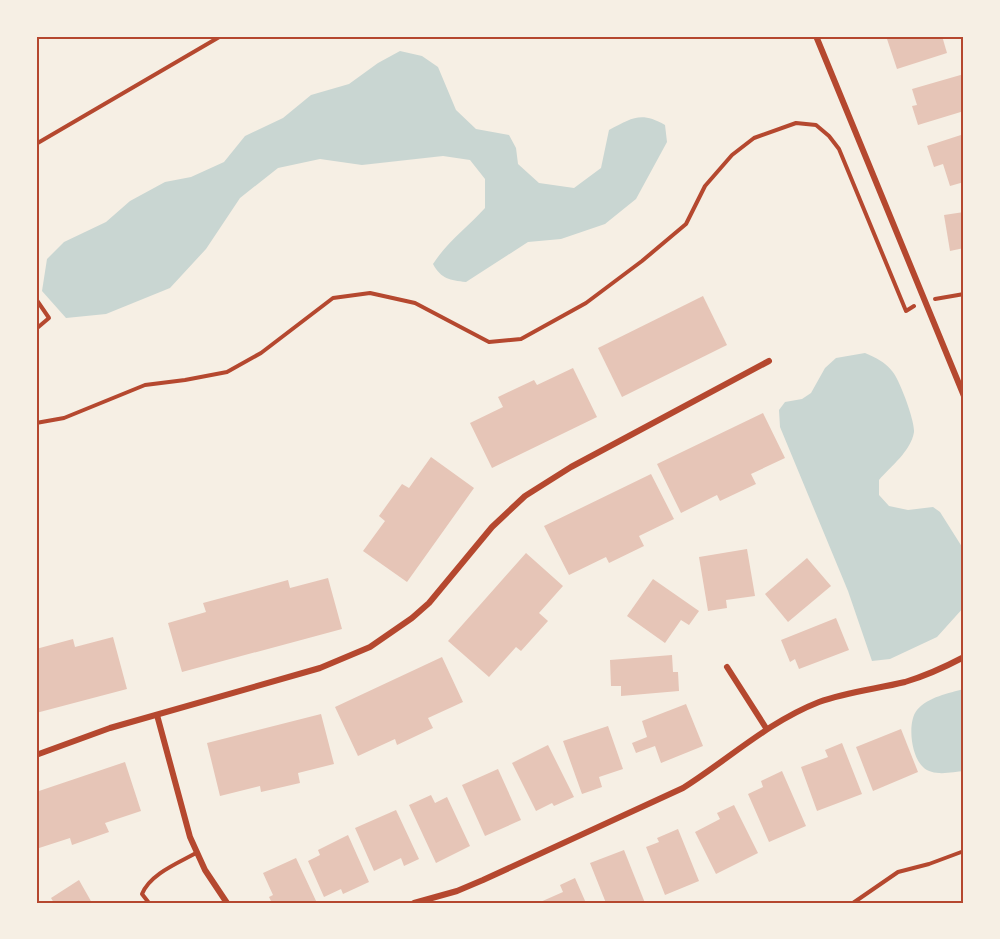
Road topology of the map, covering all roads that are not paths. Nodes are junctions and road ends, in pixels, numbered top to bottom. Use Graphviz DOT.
graph roads {
  1 [pos="816,36"];
  2 [pos="769,361"];
  3 [pos="964,396"];
  4 [pos="964,657"];
  5 [pos="727,667"];
  6 [pos="157,715"];
  7 [pos="766,728"];
  8 [pos="36,755"];
  9 [pos="196,854"];
  10 [pos="149,903"];
  11 [pos="227,903"];
  12 [pos="414,903"];
  1 -- 3 [label="street"];
  2 -- 6 [label="street"];
  4 -- 7 [label="street"];
  5 -- 7 [label="street"];
  6 -- 8 [label="street"];
  6 -- 9 [label="street"];
  7 -- 12 [label="street"];
  9 -- 10 [label="lane"];
  9 -- 11 [label="street"];
}
